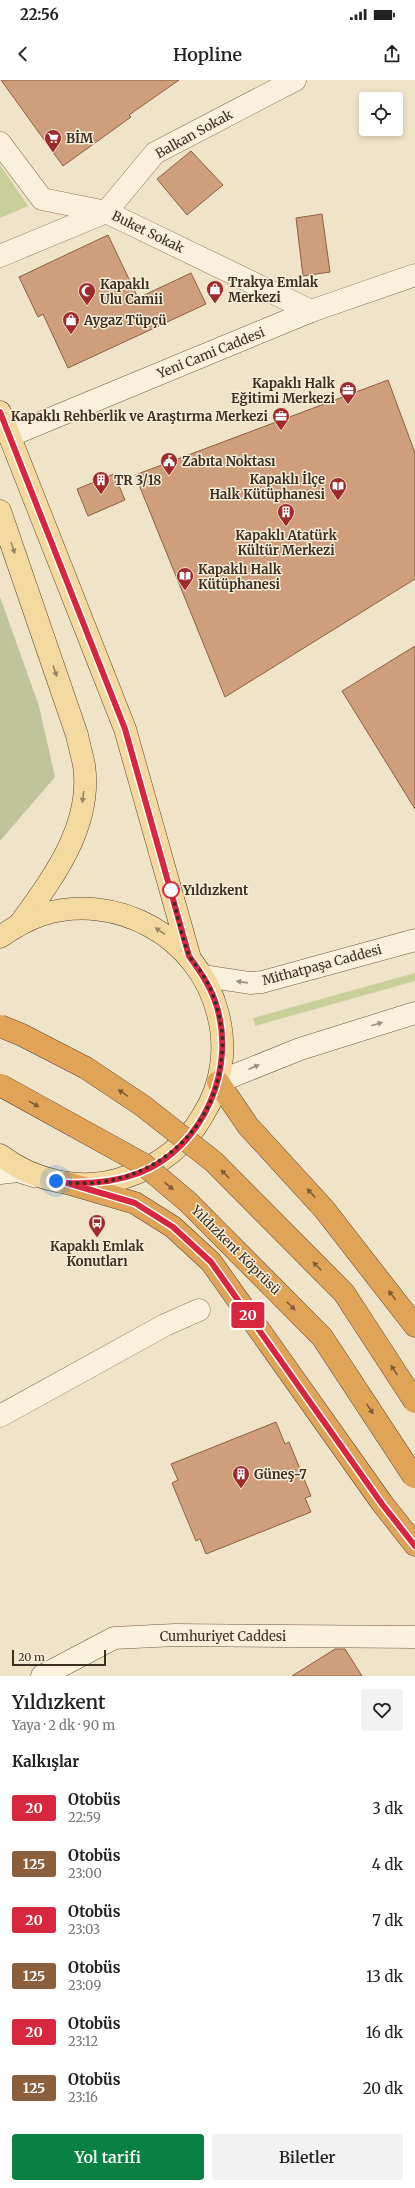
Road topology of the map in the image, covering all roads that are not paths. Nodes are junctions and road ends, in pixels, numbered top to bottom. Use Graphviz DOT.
graph roads {
  1 [pos="295,80"];
  2 [pos="0,143"];
  3 [pos="106,212"];
  4 [pos="0,256"];
  5 [pos="415,275"];
  6 [pos="311,311"];
  7 [pos="0,412"];
  8 [pos="9,436"];
  9 [pos="0,511"];
  10 [pos="19,925"];
  11 [pos="0,937"];
  12 [pos="415,940"];
  13 [pos="189,956"];
  14 [pos="204,976"];
  15 [pos="415,1013"];
  16 [pos="0,1026"];
  17 [pos="218,1082"];
  18 [pos="0,1085"];
  19 [pos="0,1155"];
  20 [pos="0,1173"];
  21 [pos="46,1179"];
  22 [pos="67,1183"];
  23 [pos="199,1310"];
  24 [pos="415,1326"];
  25 [pos="415,1402"];
  26 [pos="0,1416"];
  27 [pos="415,1478"];
  28 [pos="415,1546"];
  29 [pos="415,1637"];
  30 [pos="42,1676"];
  1 -- 3 [label="street, Balkan Sokak"];
  2 -- 3 [label="street, Buket Sokak"];
  3 -- 4 [label="street, Balkan Sokak"];
  3 -- 6 [label="street, Buket Sokak"];
  5 -- 6 [label="street, Yeni Cami Caddesi"];
  6 -- 8 [label="street, Yeni Cami Caddesi"];
  7 -- 8 [label="main road"];
  8 -- 13 [label="main road"];
  9 -- 10 [label="main road, one-way"];
  10 -- 11 [label="main road"];
  13 -- 10 [label="main road, one-way"];
  12 -- 14 [label="street, Mithatpaşa Caddesi, one-way"];
  13 -- 14 [label="main road"];
  14 -- 17 [label="main road"];
  17 -- 15 [label="street, one-way"];
  25 -- 16 [label="highway, one-way, bridge"];
  17 -- 22 [label="main road"];
  24 -- 17 [label="highway, one-way"];
  18 -- 27 [label="highway, Yıldızkent Köprüsü, one-way, bridge"];
  19 -- 21 [label="main road"];
  20 -- 21 [label="street"];
  21 -- 22 [label="main road"];
  22 -- 28 [label="highway"];
  23 -- 26 [label="street"];
  29 -- 30 [label="street, Cumhuriyet Caddesi"];
}
